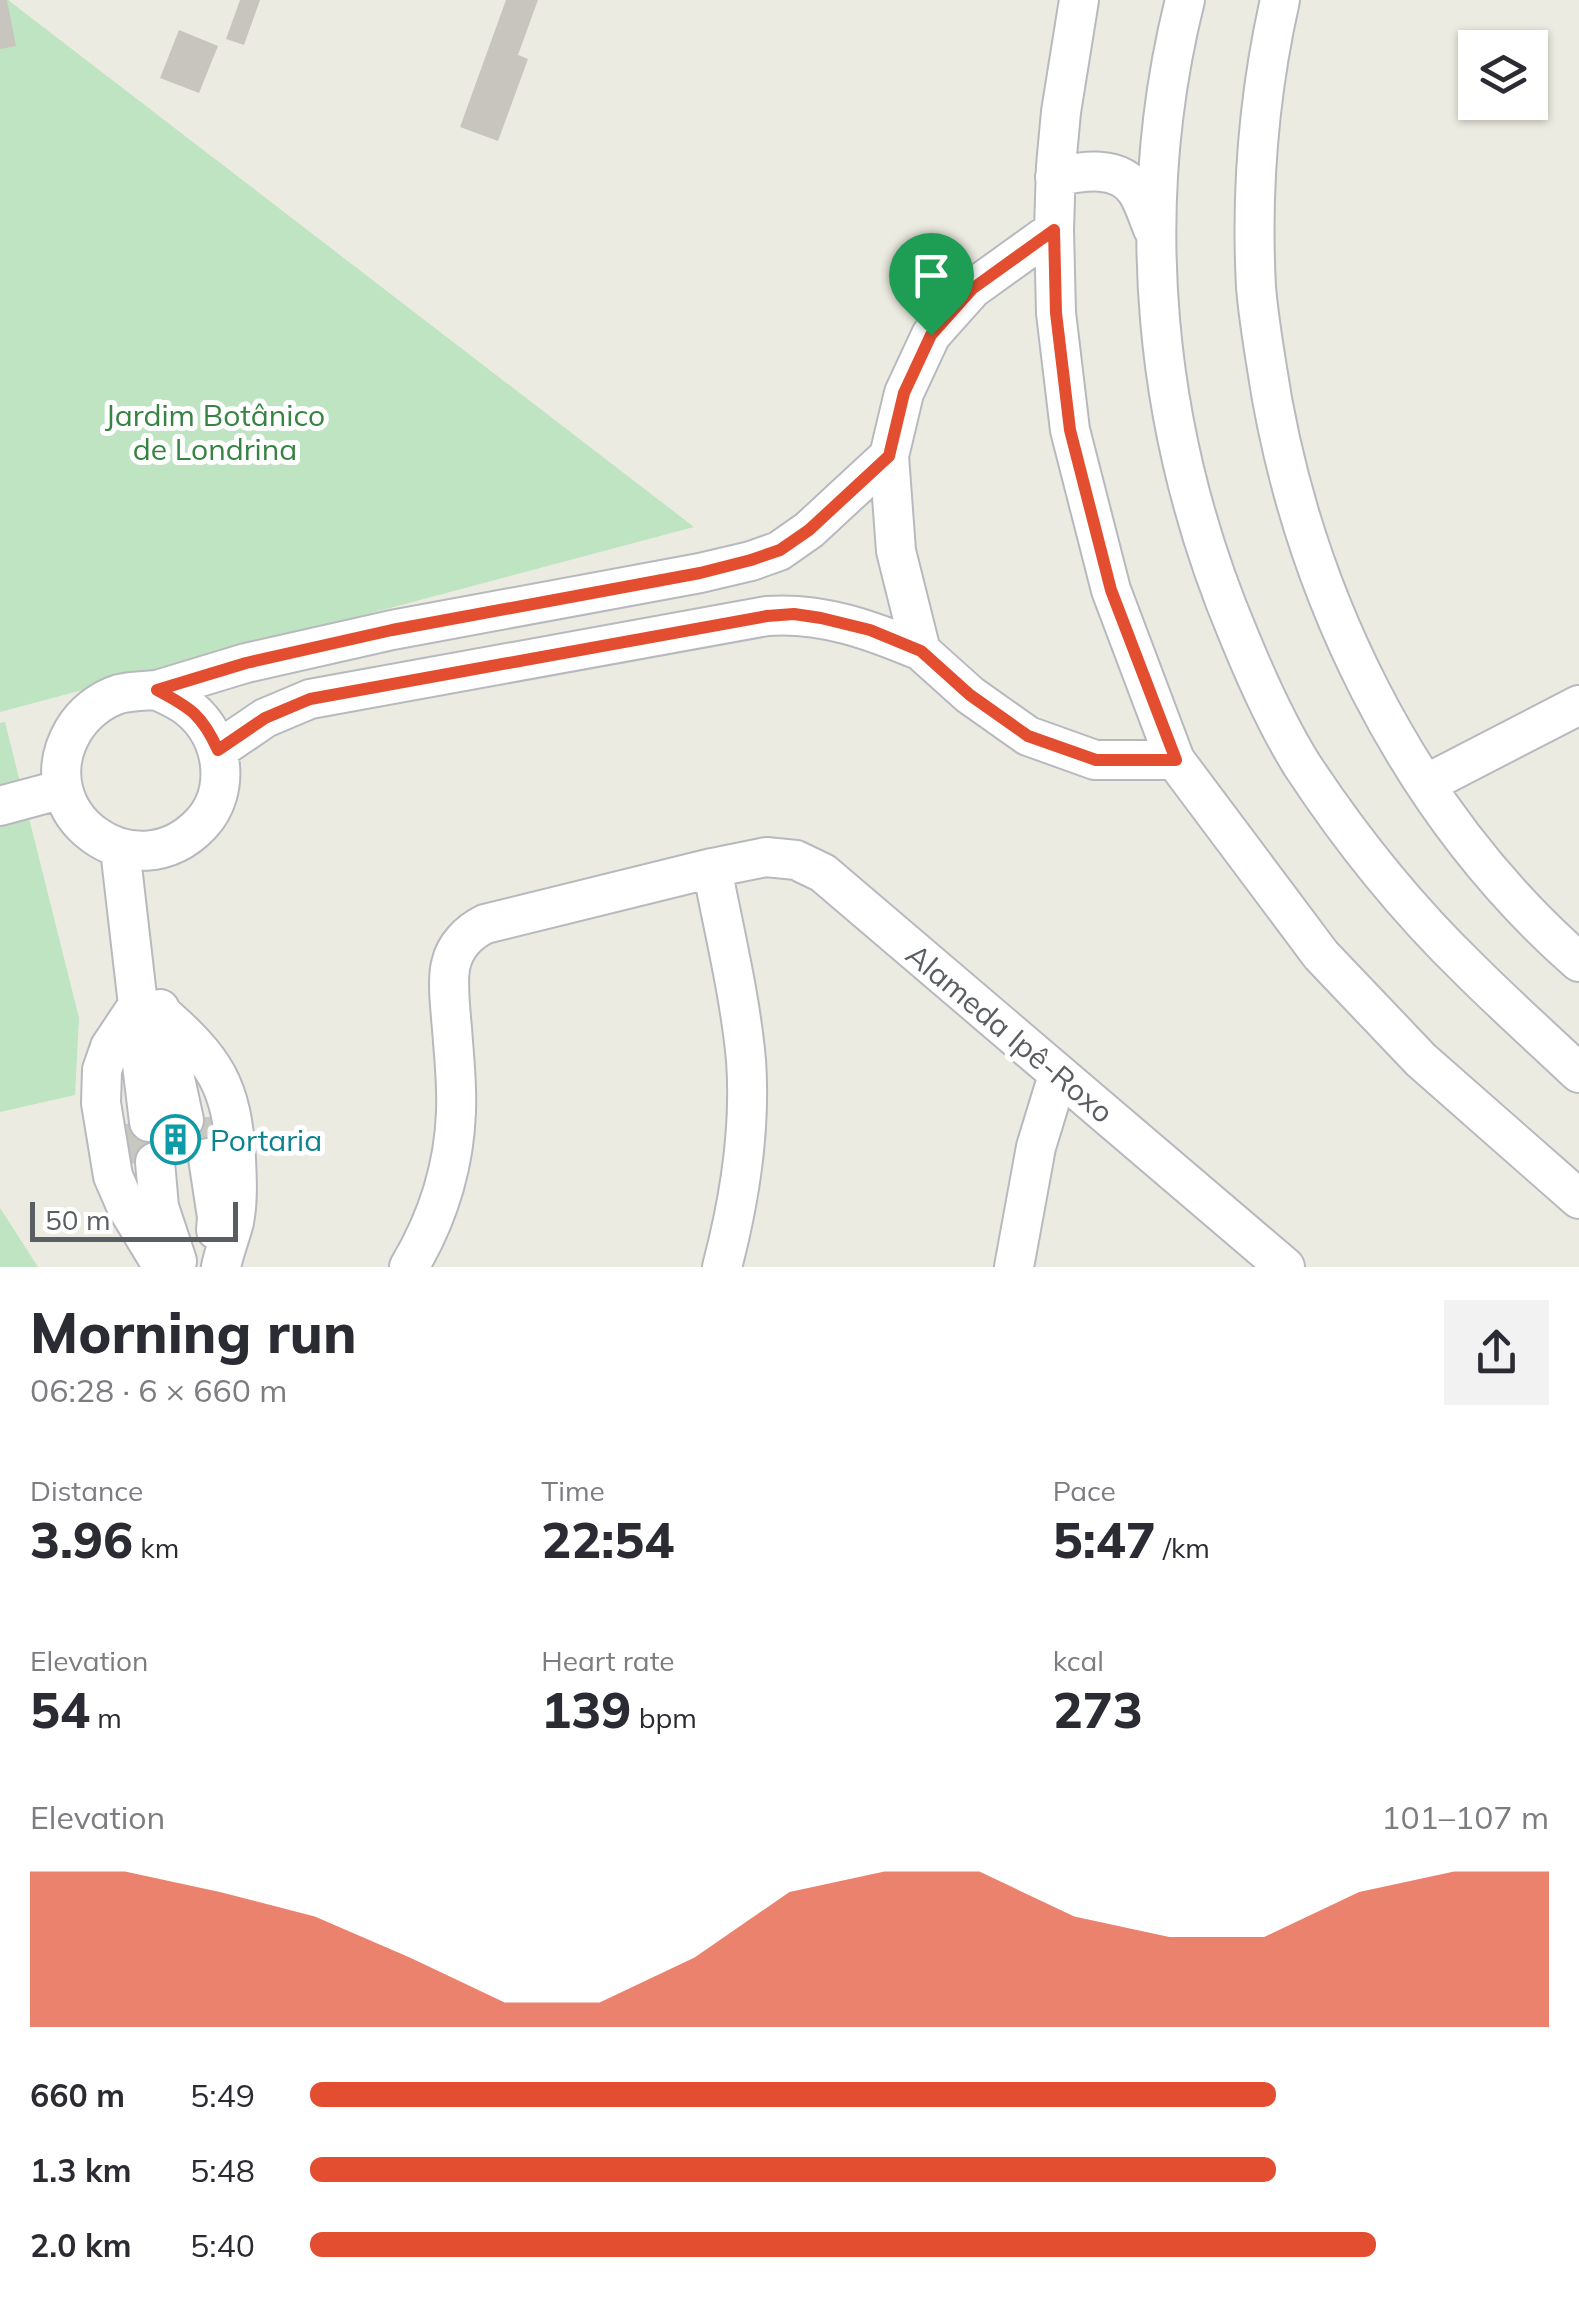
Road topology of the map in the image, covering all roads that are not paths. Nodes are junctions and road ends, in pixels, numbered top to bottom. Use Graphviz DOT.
graph roads {
  1 [pos="1080,0"];
  2 [pos="1186,0"];
  3 [pos="1280,0"];
  4 [pos="1055,177"];
  5 [pos="1054,230"];
  6 [pos="1156,236"];
  7 [pos="889,456"];
  8 [pos="921,651"];
  9 [pos="157,690"];
  10 [pos="1579,705"];
  11 [pos="218,750"];
  12 [pos="1176,760"];
  13 [pos="1426,784"];
  14 [pos="63,789"];
  15 [pos="0,806"];
  16 [pos="132,851"];
  17 [pos="712,868"];
  18 [pos="1579,962"];
  19 [pos="149,1008"];
  20 [pos="1579,1073"];
  21 [pos="1058,1075"];
  22 [pos="170,1161"];
  23 [pos="1579,1199"];
  24 [pos="162,1267"];
  25 [pos="175,1267"];
  26 [pos="204,1267"];
  27 [pos="217,1267"];
  28 [pos="410,1267"];
  29 [pos="722,1267"];
  30 [pos="1014,1267"];
  31 [pos="1286,1267"];
  1 -- 4 [label="street"];
  2 -- 6 [label="street"];
  3 -- 13 [label="street"];
  4 -- 5 [label="street"];
  4 -- 6 [label="street"];
  5 -- 7 [label="street"];
  5 -- 12 [label="street"];
  6 -- 20 [label="street"];
  7 -- 8 [label="street"];
  7 -- 9 [label="street"];
  8 -- 11 [label="street"];
  8 -- 12 [label="street"];
  9 -- 11 [label="street"];
  9 -- 14 [label="street"];
  10 -- 13 [label="street"];
  11 -- 16 [label="street"];
  12 -- 23 [label="street"];
  13 -- 18 [label="street"];
  14 -- 15 [label="street"];
  14 -- 16 [label="street"];
  16 -- 19 [label="street"];
  17 -- 21 [label="street, Alameda Ipê-Roxo"];
  17 -- 28 [label="street, Alameda Ipê-Roxo"];
  17 -- 29 [label="street"];
  19 -- 19 [label="street"];
  19 -- 24 [label="street"];
  19 -- 27 [label="street"];
  21 -- 30 [label="street"];
  21 -- 31 [label="street, Alameda Ipê-Roxo"];
  22 -- 25 [label="street"];
  22 -- 26 [label="street"];
  22 -- 27 [label="street"];
}
